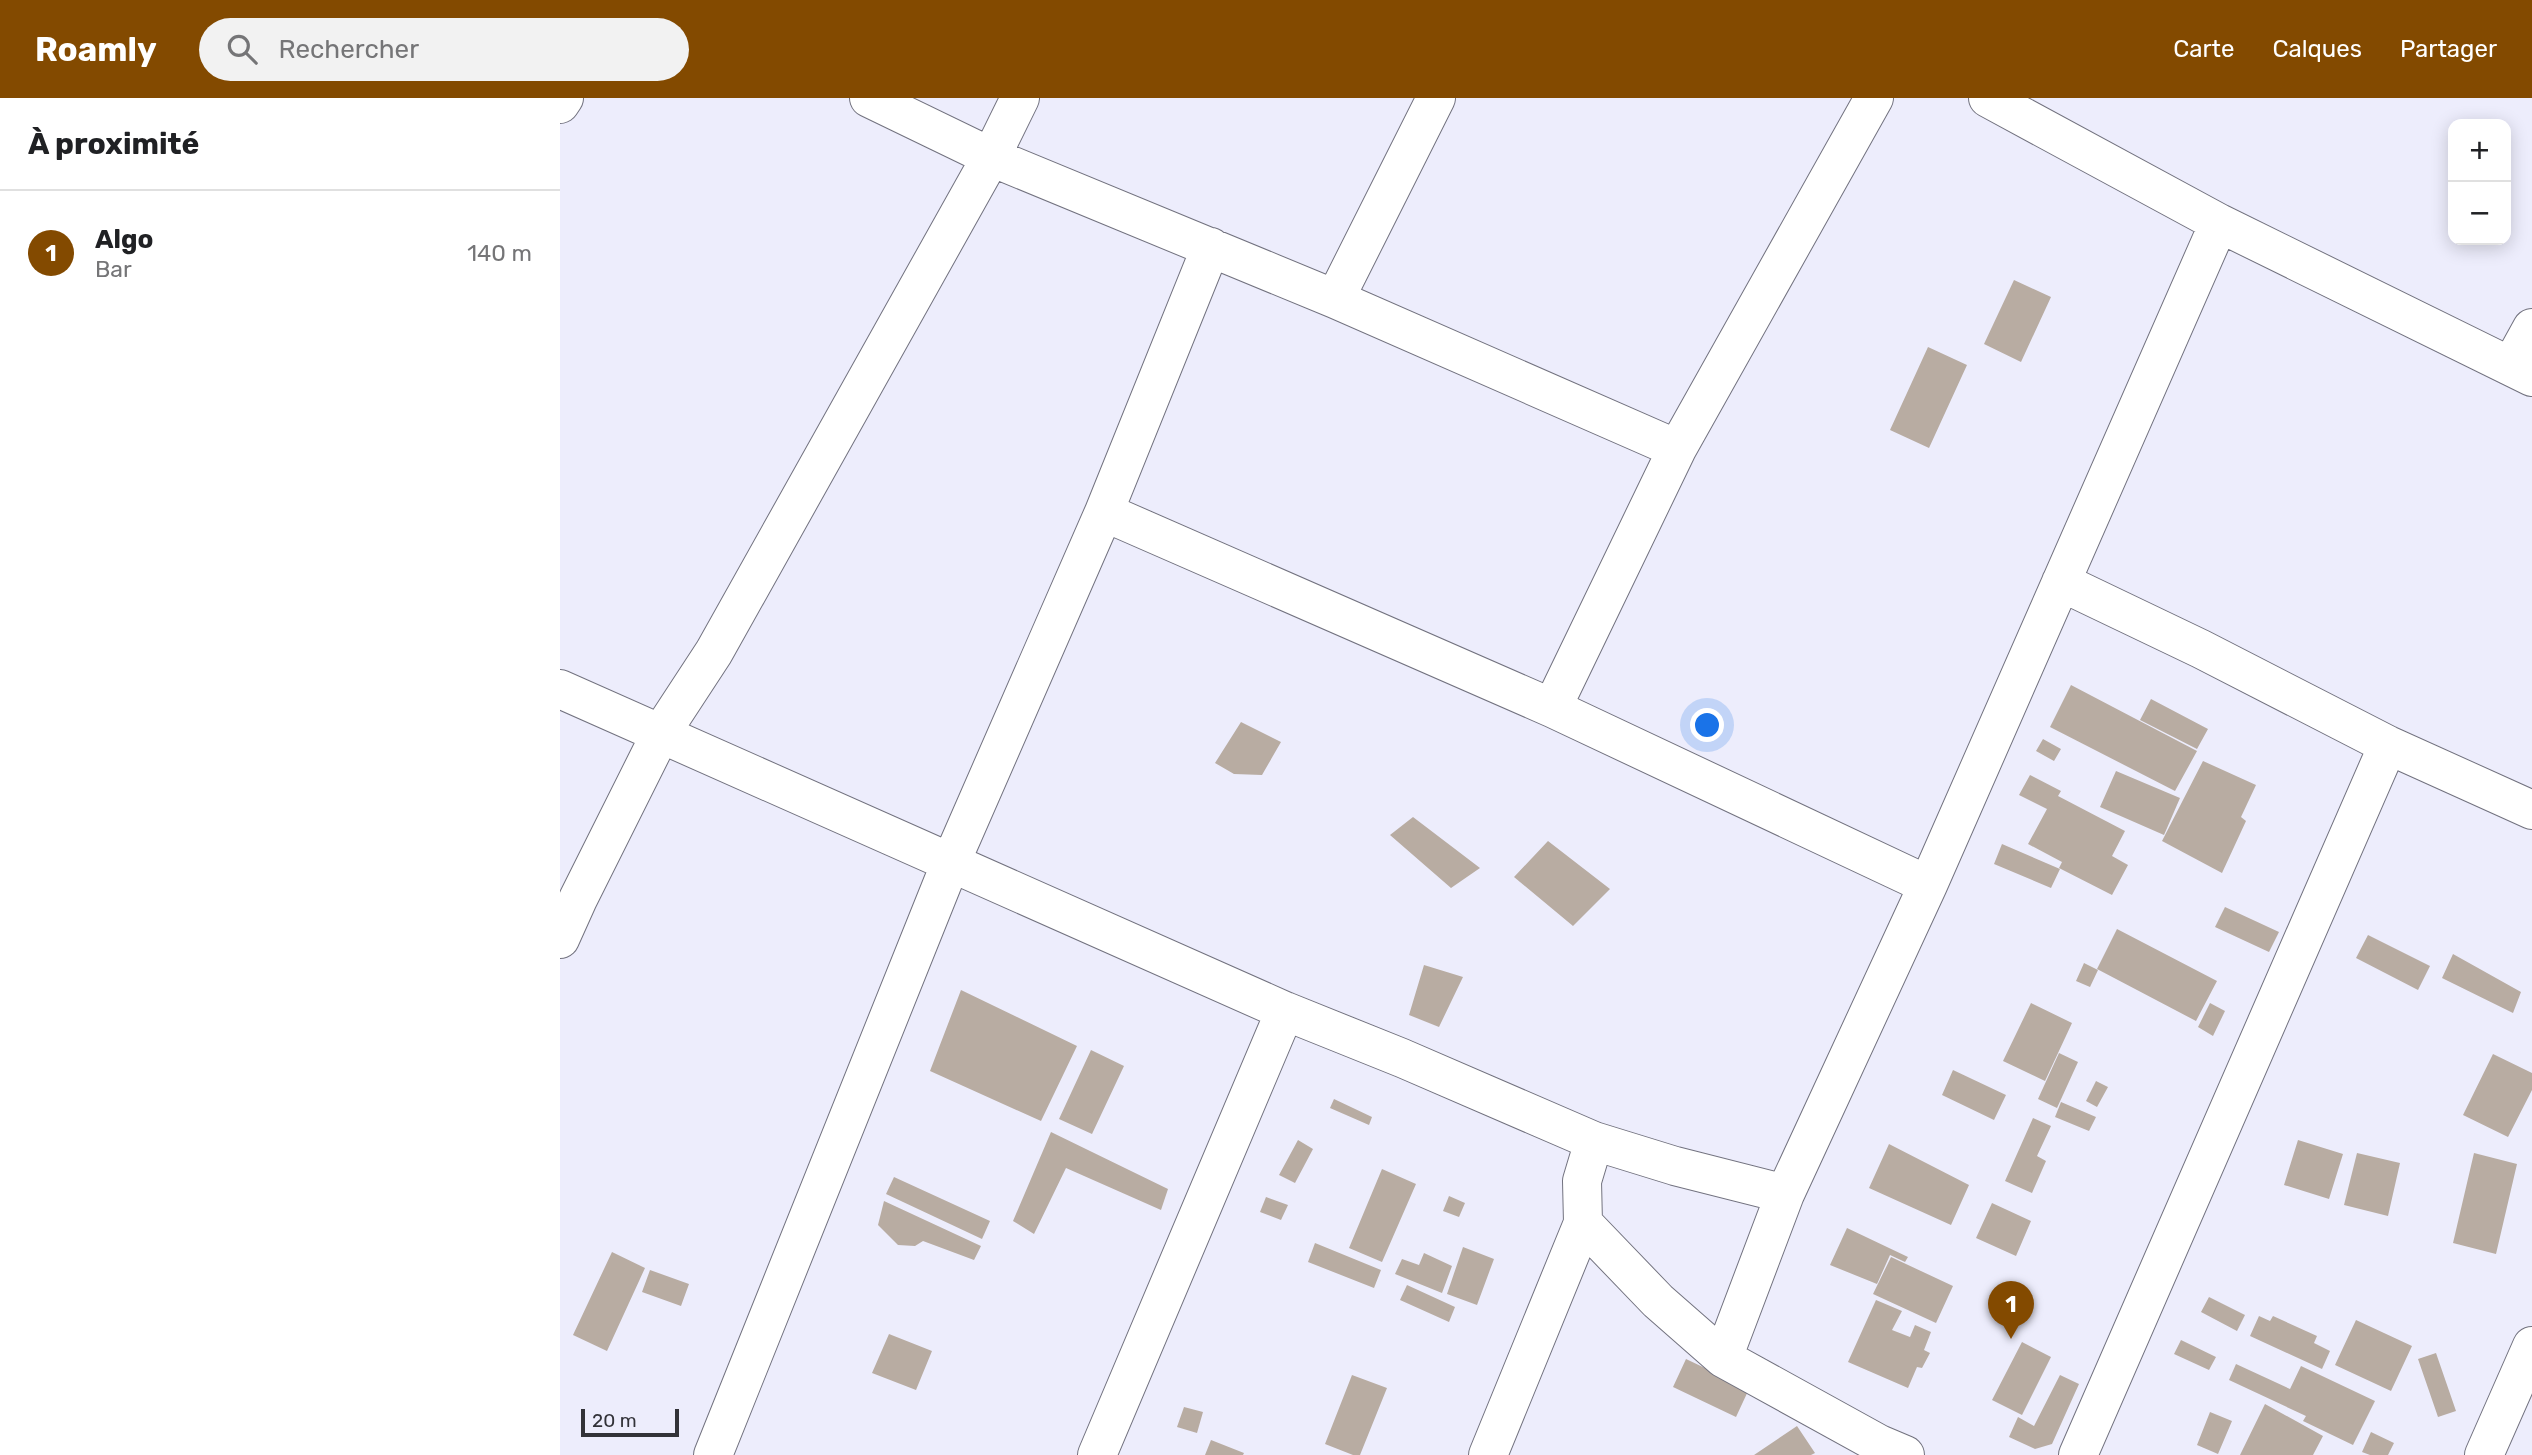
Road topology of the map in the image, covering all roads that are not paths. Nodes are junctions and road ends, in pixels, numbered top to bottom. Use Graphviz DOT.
graph roads {
  1 [pos="564,98"];
  2 [pos="869,98"];
  3 [pos="1020,98"];
  4 [pos="1436,98"];
  5 [pos="1874,98"];
  6 [pos="1988,98"];
  7 [pos="560,104"];
  8 [pos="991,157"];
  9 [pos="2219,223"];
  10 [pos="1211,247"];
  11 [pos="1335,299"];
  12 [pos="2532,328"];
  13 [pos="2521,372"];
  14 [pos="1677,449"];
  15 [pos="1104,512"];
  16 [pos="2061,582"];
  17 [pos="560,689"];
  18 [pos="1552,708"];
  19 [pos="661,733"];
  20 [pos="2388,745"];
  21 [pos="2532,810"];
  22 [pos="951,862"];
  23 [pos="1928,885"];
  24 [pos="560,939"];
  25 [pos="1285,1012"];
  26 [pos="1594,1141"];
  27 [pos="1785,1195"];
  28 [pos="1583,1223"];
  29 [pos="2532,1346"];
  30 [pos="1723,1358"];
  31 [pos="1886,1451"];
  32 [pos="713,1455"];
  33 [pos="1097,1455"];
  34 [pos="1488,1455"];
  35 [pos="2078,1455"];
  36 [pos="2484,1455"];
  1 -- 7 [label="street"];
  2 -- 8 [label="street"];
  3 -- 8 [label="street"];
  4 -- 11 [label="street"];
  5 -- 14 [label="street"];
  6 -- 9 [label="street"];
  8 -- 10 [label="street"];
  8 -- 19 [label="street"];
  9 -- 13 [label="street"];
  9 -- 16 [label="street"];
  10 -- 11 [label="street"];
  10 -- 15 [label="street"];
  11 -- 14 [label="street"];
  12 -- 13 [label="street"];
  14 -- 18 [label="street"];
  15 -- 18 [label="street"];
  15 -- 22 [label="street"];
  16 -- 20 [label="street"];
  16 -- 23 [label="street"];
  17 -- 19 [label="street"];
  18 -- 23 [label="street"];
  19 -- 22 [label="street"];
  19 -- 24 [label="street"];
  20 -- 21 [label="street"];
  20 -- 35 [label="street"];
  22 -- 25 [label="street"];
  22 -- 32 [label="street"];
  23 -- 27 [label="street"];
  25 -- 26 [label="street"];
  25 -- 33 [label="street"];
  26 -- 27 [label="street"];
  26 -- 28 [label="street"];
  27 -- 30 [label="street"];
  28 -- 30 [label="street"];
  28 -- 34 [label="street"];
  29 -- 36 [label="street"];
  30 -- 31 [label="street"];
}
